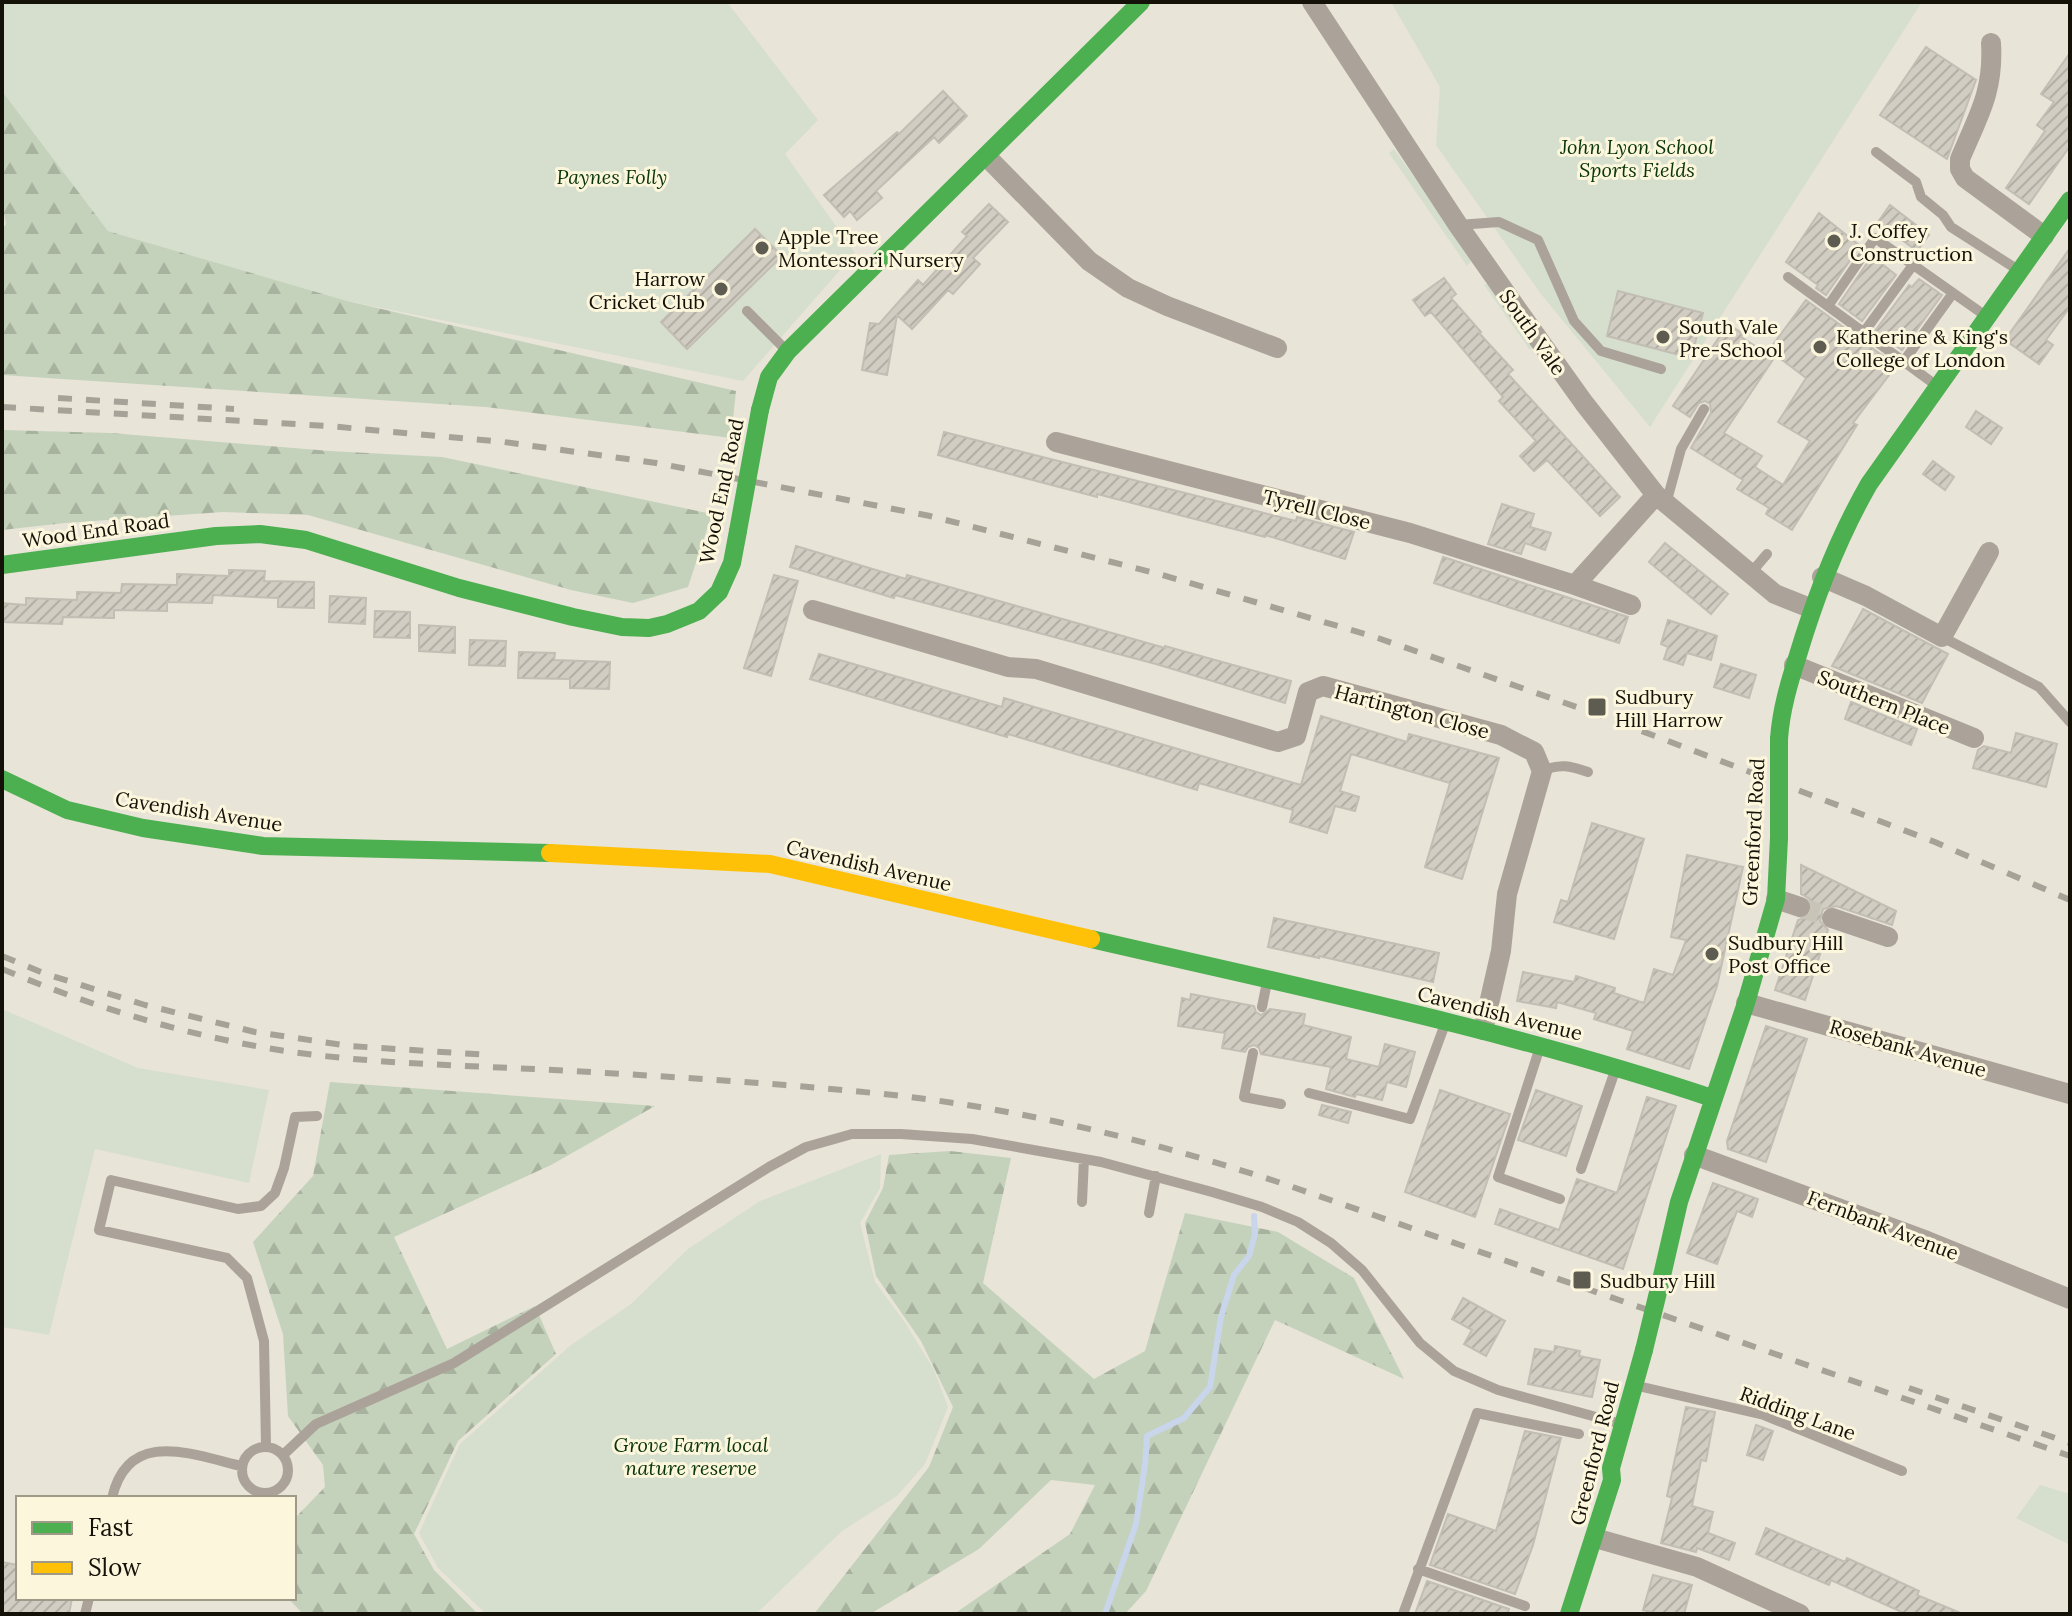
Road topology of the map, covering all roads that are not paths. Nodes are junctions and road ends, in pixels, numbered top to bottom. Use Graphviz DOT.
graph roads {
  1 [pos="1141,2"];
  2 [pos="1312,2"];
  3 [pos="1991,43"];
  4 [pos="1876,152"];
  5 [pos="987,157"];
  6 [pos="2067,211"];
  7 [pos="1458,225"];
  8 [pos="2044,236"];
  9 [pos="1913,265"];
  10 [pos="2020,271"];
  11 [pos="1788,277"];
  12 [pos="1953,293"];
  13 [pos="1828,306"];
  14 [pos="747,311"];
  15 [pos="1987,317"];
  16 [pos="1864,332"];
  17 [pos="1277,348"];
  18 [pos="788,351"];
  19 [pos="1904,361"];
  20 [pos="1661,369"];
  21 [pos="1938,387"];
  22 [pos="1704,409"];
  23 [pos="1056,442"];
  24 [pos="1661,499"];
  25 [pos="1989,552"];
  26 [pos="1767,554"];
  27 [pos="2,565"];
  28 [pos="1750,574"];
  29 [pos="1822,577"];
  30 [pos="1575,585"];
  31 [pos="1631,605"];
  32 [pos="1810,608"];
  33 [pos="813,610"];
  34 [pos="1942,637"];
  35 [pos="1794,665"];
  36 [pos="2070,722"];
  37 [pos="1974,738"];
  38 [pos="1542,771"];
  39 [pos="1588,772"];
  40 [pos="2,779"];
  41 [pos="1776,899"];
  42 [pos="1800,907"];
  43 [pos="1832,918"];
  44 [pos="1888,937"];
  45 [pos="1267,980"];
  46 [pos="1746,1003"];
  47 [pos="1262,1007"];
  48 [pos="1446,1021"];
  49 [pos="1483,1030"];
  50 [pos="1540,1045"];
  51 [pos="1253,1053"];
  52 [pos="1617,1066"];
  53 [pos="1309,1093"];
  54 [pos="2070,1094"];
  55 [pos="1712,1098"];
  56 [pos="1281,1104"];
  57 [pos="317,1116"];
  58 [pos="1694,1155"];
  59 [pos="1084,1159"];
  60 [pos="1581,1169"];
  61 [pos="1156,1176"];
  62 [pos="1560,1199"];
  63 [pos="1082,1202"];
  64 [pos="1149,1213"];
  65 [pos="2070,1299"];
  66 [pos="1634,1385"];
  67 [pos="1623,1425"];
  68 [pos="1579,1434"];
  69 [pos="266,1446"];
  70 [pos="283,1455"];
  71 [pos="241,1466"];
  72 [pos="1902,1471"];
  73 [pos="113,1496"];
  74 [pos="1595,1538"];
  75 [pos="1418,1569"];
  76 [pos="1525,1606"];
  77 [pos="1403,1614"];
  78 [pos="1569,1614"];
  79 [pos="1800,1614"];
  1 -- 5 [label="street, Wood End Road"];
  2 -- 7 [label="street, South Vale"];
  3 -- 8 [label="street"];
  4 -- 10 [label="lane"];
  5 -- 17 [label="street"];
  5 -- 18 [label="street, Wood End Road"];
  6 -- 8 [label="street, Greenford Road"];
  7 -- 20 [label="lane"];
  7 -- 24 [label="street, South Vale"];
  8 -- 10 [label="street, Greenford Road"];
  9 -- 12 [label="lane"];
  9 -- 13 [label="lane"];
  9 -- 16 [label="lane"];
  10 -- 15 [label="street, Greenford Road"];
  11 -- 13 [label="lane"];
  12 -- 15 [label="lane"];
  12 -- 19 [label="lane"];
  13 -- 16 [label="lane"];
  14 -- 18 [label="lane"];
  15 -- 21 [label="street, Greenford Road"];
  16 -- 19 [label="lane"];
  18 -- 27 [label="street, Wood End Road, bridge"];
  19 -- 21 [label="lane"];
  21 -- 29 [label="street, Greenford Road"];
  22 -- 24 [label="lane"];
  23 -- 30 [label="street, Tyrell Close"];
  24 -- 28 [label="street, South Vale"];
  24 -- 30 [label="street"];
  25 -- 34 [label="street"];
  26 -- 28 [label="lane"];
  28 -- 32 [label="street, South Vale"];
  29 -- 32 [label="street, Greenford Road"];
  29 -- 34 [label="street"];
  30 -- 31 [label="street, Tyrell Close"];
  32 -- 35 [label="street, Greenford Road"];
  33 -- 38 [label="street, Hartington Close"];
  34 -- 36 [label="lane"];
  35 -- 37 [label="street, Southern Place"];
  35 -- 41 [label="street, Greenford Road, bridge"];
  38 -- 39 [label="lane"];
  38 -- 49 [label="street"];
  40 -- 45 [label="street, Cavendish Avenue"];
  41 -- 42 [label="street"];
  41 -- 46 [label="street, Greenford Road"];
  43 -- 44 [label="street"];
  45 -- 47 [label="lane"];
  45 -- 48 [label="street, Cavendish Avenue"];
  46 -- 54 [label="street, Rosebank Avenue"];
  46 -- 55 [label="street, Greenford Road"];
  48 -- 49 [label="street, Cavendish Avenue"];
  48 -- 53 [label="lane"];
  49 -- 50 [label="street, Cavendish Avenue"];
  50 -- 52 [label="street, Cavendish Avenue"];
  50 -- 62 [label="lane"];
  51 -- 56 [label="lane"];
  52 -- 55 [label="street, Cavendish Avenue"];
  52 -- 60 [label="lane"];
  55 -- 58 [label="street, Greenford Road"];
  57 -- 69 [label="lane"];
  58 -- 65 [label="street, Fernbank Avenue"];
  58 -- 66 [label="street, Greenford Road, bridge"];
  59 -- 61 [label="lane"];
  59 -- 63 [label="lane"];
  59 -- 70 [label="lane"];
  61 -- 64 [label="lane"];
  61 -- 67 [label="lane"];
  66 -- 67 [label="street, Greenford Road"];
  66 -- 72 [label="lane, Ridding Lane"];
  67 -- 74 [label="street, Greenford Road"];
  68 -- 75 [label="lane"];
  69 -- 70 [label="lane"];
  69 -- 71 [label="lane"];
  70 -- 71 [label="lane"];
  71 -- 73 [label="lane"];
  74 -- 78 [label="street, Greenford Road"];
  74 -- 79 [label="street"];
  75 -- 76 [label="lane"];
  75 -- 77 [label="lane"];
}
